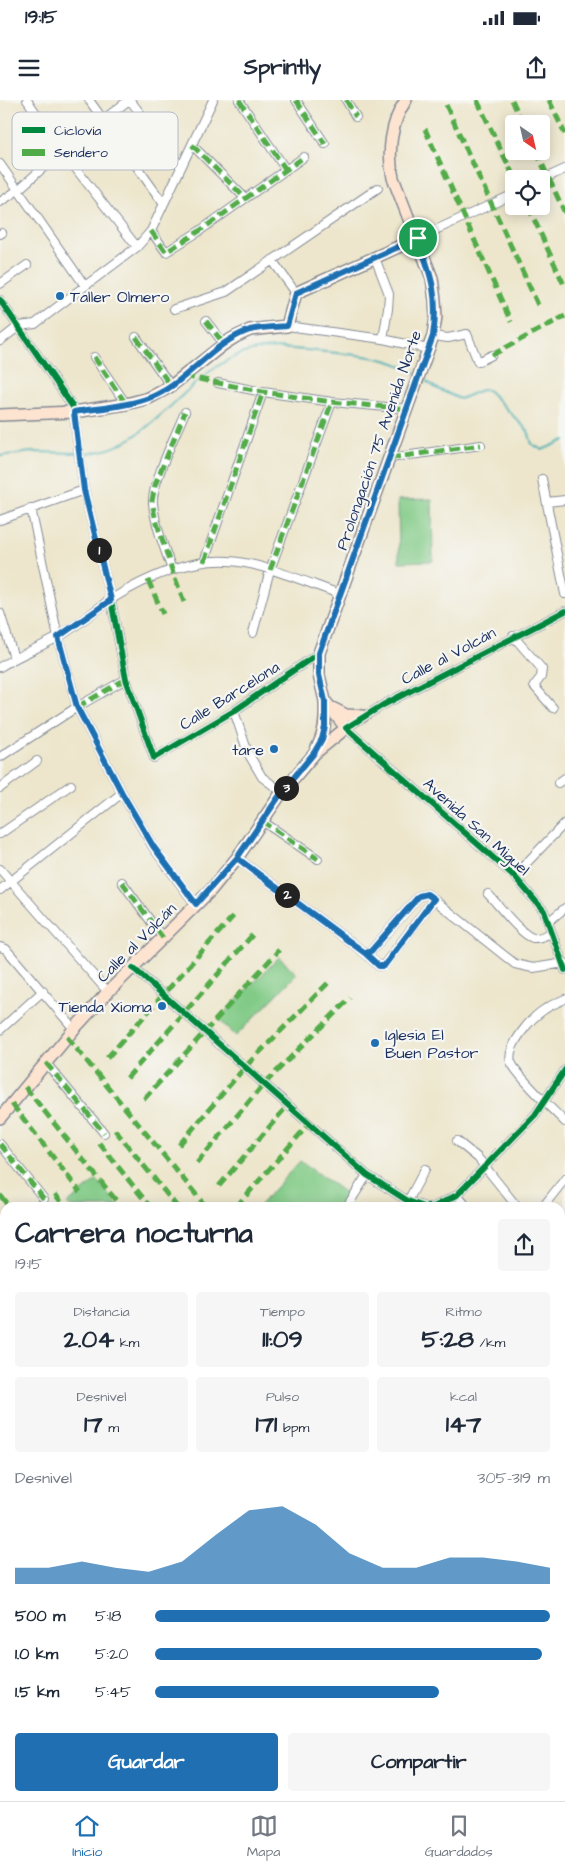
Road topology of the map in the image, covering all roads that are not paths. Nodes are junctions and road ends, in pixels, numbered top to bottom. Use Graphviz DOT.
graph roads {
  1 [pos="28,100"];
  2 [pos="89,100"];
  3 [pos="130,100"];
  4 [pos="213,100"];
  5 [pos="239,100"];
  6 [pos="296,100"];
  7 [pos="346,100"];
  8 [pos="406,100"];
  9 [pos="36,112"];
  10 [pos="97,112"];
  11 [pos="113,112"];
  12 [pos="139,112"];
  13 [pos="356,117"];
  14 [pos="325,144"];
  15 [pos="192,145"];
  16 [pos="304,156"];
  17 [pos="178,163"];
  18 [pos="0,164"];
  19 [pos="181,167"];
  20 [pos="565,169"];
  21 [pos="41,170"];
  22 [pos="77,170"];
  23 [pos="138,170"];
  24 [pos="286,170"];
  25 [pos="550,176"];
  26 [pos="378,188"];
  27 [pos="18,190"];
  28 [pos="244,198"];
  29 [pos="505,198"];
  30 [pos="0,202"];
  31 [pos="163,204"];
  32 [pos="150,231"];
  33 [pos="418,238"];
  34 [pos="137,246"];
  35 [pos="375,258"];
  36 [pos="272,260"];
  37 [pos="28,265"];
  38 [pos="0,284"];
  39 [pos="85,286"];
  40 [pos="296,293"];
  41 [pos="0,300"];
  42 [pos="174,309"];
  43 [pos="206,321"];
  44 [pos="18,326"];
  45 [pos="287,326"];
  46 [pos="433,336"];
  47 [pos="136,337"];
  48 [pos="383,339"];
  49 [pos="0,341"];
  50 [pos="224,344"];
  51 [pos="427,354"];
  52 [pos="492,355"];
  53 [pos="94,357"];
  54 [pos="218,383"];
  55 [pos="171,386"];
  56 [pos="263,392"];
  57 [pos="332,402"];
  58 [pos="126,404"];
  59 [pos="408,409"];
  60 [pos="74,412"];
  61 [pos="184,412"];
  62 [pos="0,414"];
  63 [pos="480,445"];
  64 [pos="390,458"];
  65 [pos="542,479"];
  66 [pos="84,490"];
  67 [pos="565,500"];
  68 [pos="546,502"];
  69 [pos="31,508"];
  70 [pos="0,520"];
  71 [pos="204,562"];
  72 [pos="172,570"];
  73 [pos="270,570"];
  74 [pos="340,594"];
  75 [pos="565,594"];
  76 [pos="111,600"];
  77 [pos="565,611"];
  78 [pos="0,613"];
  79 [pos="253,633"];
  80 [pos="514,636"];
  81 [pos="58,637"];
  82 [pos="319,653"];
  83 [pos="14,658"];
  84 [pos="0,667"];
  85 [pos="126,678"];
  86 [pos="327,704"];
  87 [pos="77,707"];
  88 [pos="553,708"];
  89 [pos="234,711"];
  90 [pos="364,716"];
  91 [pos="346,728"];
  92 [pos="314,753"];
  93 [pos="0,757"];
  94 [pos="37,761"];
  95 [pos="71,785"];
  96 [pos="0,788"];
  97 [pos="282,792"];
  98 [pos="122,793"];
  99 [pos="262,821"];
  100 [pos="565,823"];
  101 [pos="0,834"];
  102 [pos="237,858"];
  103 [pos="318,859"];
  104 [pos="0,870"];
  105 [pos="514,876"];
  106 [pos="10,881"];
  107 [pos="122,882"];
  108 [pos="0,890"];
  109 [pos="488,894"];
  110 [pos="434,899"];
  111 [pos="196,904"];
  112 [pos="565,908"];
  113 [pos="548,922"];
  114 [pos="552,932"];
  115 [pos="163,938"];
  116 [pos="0,947"];
  117 [pos="365,953"];
  118 [pos="564,966"];
  119 [pos="133,968"];
  120 [pos="43,991"];
  121 [pos="108,992"];
  122 [pos="565,999"];
  123 [pos="74,1029"];
  124 [pos="0,1030"];
  125 [pos="46,1062"];
  126 [pos="565,1070"];
  127 [pos="544,1102"];
  128 [pos="0,1118"];
  129 [pos="565,1122"];
  130 [pos="104,1133"];
  131 [pos="457,1141"];
  132 [pos="0,1144"];
  133 [pos="485,1167"];
  134 [pos="425,1169"];
  135 [pos="367,1175"];
  136 [pos="565,1179"];
  137 [pos="457,1195"];
  138 [pos="44,1199"];
  139 [pos="408,1201"];
  140 [pos="350,1202"];
  141 [pos="444,1202"];
  142 [pos="463,1202"];
  143 [pos="513,1202"];
  144 [pos="547,1202"];
  1 -- 9 [label="street"];
  2 -- 10 [label="street"];
  3 -- 11 [label="street"];
  3 -- 12 [label="street"];
  4 -- 15 [label="street"];
  5 -- 24 [label="street"];
  6 -- 14 [label="street"];
  7 -- 13 [label="street"];
  8 -- 33 [label="main road, Prolongación 75 Avenida Norte"];
  15 -- 19 [label="street"];
  15 -- 28 [label="street"];
  16 -- 24 [label="street"];
  17 -- 19 [label="street"];
  18 -- 27 [label="street"];
  19 -- 31 [label="street"];
  20 -- 25 [label="street"];
  21 -- 27 [label="street"];
  22 -- 34 [label="street"];
  23 -- 31 [label="street"];
  24 -- 28 [label="street"];
  26 -- 36 [label="street"];
  27 -- 30 [label="street"];
  27 -- 39 [label="street"];
  28 -- 32 [label="street"];
  29 -- 33 [label="street"];
  31 -- 32 [label="street"];
  32 -- 34 [label="street"];
  33 -- 35 [label="main road"];
  33 -- 46 [label="main road, Prolongación 75 Avenida Norte"];
  34 -- 39 [label="street"];
  35 -- 40 [label="main road"];
  35 -- 48 [label="street"];
  36 -- 40 [label="street"];
  36 -- 42 [label="street"];
  37 -- 38 [label="street"];
  39 -- 44 [label="street"];
  40 -- 45 [label="main road"];
  41 -- 44 [label="street"];
  43 -- 50 [label="street"];
  44 -- 49 [label="street"];
  44 -- 60 [label="street"];
  45 -- 48 [label="street"];
  45 -- 50 [label="main road"];
  46 -- 51 [label="main road, Prolongación 75 Avenida Norte"];
  46 -- 52 [label="street"];
  47 -- 55 [label="street"];
  48 -- 51 [label="street"];
  50 -- 55 [label="main road"];
  51 -- 59 [label="main road, Prolongación 75 Avenida Norte"];
  53 -- 58 [label="street"];
  54 -- 56 [label="street"];
  55 -- 58 [label="main road"];
  56 -- 57 [label="street"];
  56 -- 71 [label="street"];
  57 -- 59 [label="street"];
  57 -- 73 [label="street"];
  58 -- 60 [label="main road"];
  59 -- 64 [label="main road, Prolongación 75 Avenida Norte"];
  60 -- 62 [label="main road"];
  60 -- 66 [label="street"];
  61 -- 72 [label="street"];
  63 -- 64 [label="street"];
  64 -- 74 [label="main road, Prolongación 75 Avenida Norte"];
  65 -- 68 [label="street"];
  66 -- 69 [label="street"];
  66 -- 76 [label="street"];
  67 -- 68 [label="street"];
  68 -- 75 [label="street"];
  69 -- 70 [label="street"];
  69 -- 81 [label="street"];
  71 -- 72 [label="street"];
  71 -- 73 [label="street"];
  72 -- 76 [label="street"];
  73 -- 74 [label="street"];
  73 -- 79 [label="street"];
  74 -- 82 [label="main road, Prolongación 75 Avenida Norte"];
  76 -- 81 [label="street"];
  76 -- 85 [label="street"];
  77 -- 80 [label="street, Calle al Volcán"];
  78 -- 83 [label="street"];
  80 -- 88 [label="street"];
  80 -- 90 [label="street, Calle al Volcán"];
  81 -- 83 [label="street"];
  81 -- 87 [label="street"];
  82 -- 86 [label="main road, Prolongación 75 Avenida Norte"];
  82 -- 89 [label="street, Calle Barcelona"];
  83 -- 84 [label="street"];
  85 -- 87 [label="street"];
  85 -- 89 [label="street, Calle Barcelona"];
  86 -- 90 [label="main road"];
  86 -- 91 [label="main road, Prolongación 75 Avenida Norte"];
  86 -- 92 [label="main road"];
  87 -- 93 [label="street"];
  87 -- 98 [label="street"];
  89 -- 97 [label="street"];
  90 -- 91 [label="street, Calle al Volcán"];
  91 -- 92 [label="main road, Calle al Volcán"];
  91 -- 105 [label="street, Avenida San Miguel"];
  92 -- 97 [label="main road, Calle al Volcán"];
  94 -- 96 [label="street"];
  95 -- 101 [label="street"];
  97 -- 99 [label="main road, Calle al Volcán"];
  98 -- 106 [label="street"];
  98 -- 111 [label="street"];
  99 -- 102 [label="main road, Calle al Volcán"];
  99 -- 103 [label="street"];
  100 -- 105 [label="street"];
  102 -- 111 [label="main road, Calle al Volcán"];
  102 -- 117 [label="street"];
  104 -- 106 [label="street"];
  105 -- 113 [label="street, Avenida San Miguel"];
  106 -- 108 [label="street"];
  106 -- 121 [label="street"];
  107 -- 115 [label="street"];
  109 -- 114 [label="street"];
  110 -- 117 [label="street"];
  110 -- 117 [label="street"];
  110 -- 118 [label="street"];
  111 -- 115 [label="main road, Calle al Volcán"];
  112 -- 113 [label="street"];
  113 -- 114 [label="street, Avenida San Miguel"];
  114 -- 118 [label="street, Avenida San Miguel"];
  115 -- 119 [label="main road, Calle al Volcán"];
  116 -- 120 [label="street"];
  119 -- 121 [label="main road, Calle al Volcán"];
  119 -- 135 [label="street"];
  120 -- 123 [label="street"];
  120 -- 124 [label="street"];
  121 -- 123 [label="main road, Calle al Volcán"];
  122 -- 127 [label="street"];
  123 -- 125 [label="main road, Calle al Volcán"];
  125 -- 128 [label="main road, Calle al Volcán"];
  125 -- 130 [label="street"];
  126 -- 127 [label="street"];
  127 -- 129 [label="street"];
  127 -- 133 [label="street"];
  131 -- 133 [label="street"];
  132 -- 138 [label="street"];
  133 -- 137 [label="street"];
  133 -- 143 [label="street"];
  134 -- 139 [label="street"];
  135 -- 139 [label="street"];
  135 -- 140 [label="street"];
  136 -- 144 [label="street"];
  137 -- 141 [label="street"];
  137 -- 142 [label="street"];
}
